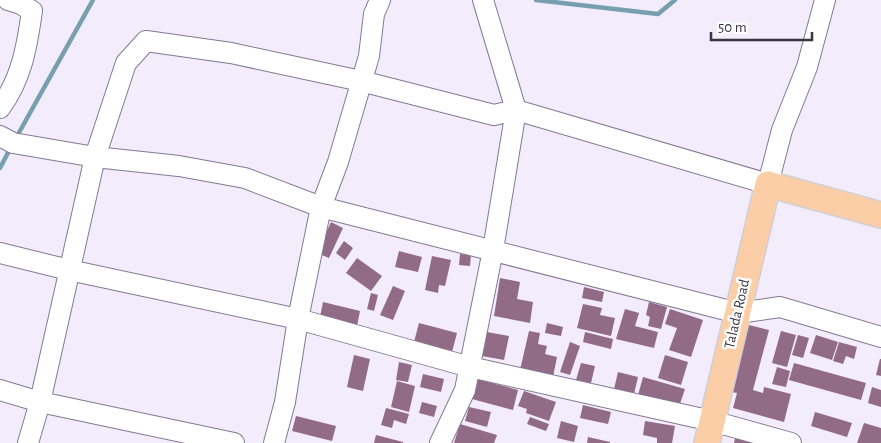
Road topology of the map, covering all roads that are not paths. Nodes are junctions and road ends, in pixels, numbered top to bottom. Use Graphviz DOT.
graph roads {
  1 [pos="8,0"];
  2 [pos="380,0"];
  3 [pos="483,0"];
  4 [pos="825,0"];
  5 [pos="361,81"];
  6 [pos="0,108"];
  7 [pos="516,110"];
  8 [pos="0,136"];
  9 [pos="95,158"];
  10 [pos="768,184"];
  11 [pos="321,206"];
  12 [pos="881,215"];
  13 [pos="493,250"];
  14 [pos="0,253"];
  15 [pos="69,270"];
  16 [pos="738,313"];
  17 [pos="298,319"];
  18 [pos="881,337"];
  19 [pos="470,367"];
  20 [pos="0,390"];
  21 [pos="40,402"];
  22 [pos="709,432"];
  23 [pos="28,443"];
  24 [pos="234,443"];
  25 [pos="274,443"];
  26 [pos="440,443"];
  27 [pos="791,443"];
  1 -- 6 [label="street"];
  2 -- 5 [label="street"];
  3 -- 7 [label="street"];
  4 -- 10 [label="street"];
  5 -- 7 [label="street"];
  5 -- 9 [label="street"];
  5 -- 11 [label="street"];
  7 -- 10 [label="street"];
  7 -- 13 [label="street"];
  8 -- 9 [label="street"];
  9 -- 11 [label="street"];
  9 -- 15 [label="street"];
  10 -- 12 [label="main road"];
  10 -- 16 [label="main road, Talada Road"];
  11 -- 13 [label="street"];
  11 -- 17 [label="street"];
  13 -- 16 [label="street"];
  13 -- 19 [label="street"];
  14 -- 15 [label="street"];
  15 -- 17 [label="street"];
  15 -- 21 [label="street"];
  16 -- 18 [label="street"];
  16 -- 22 [label="main road, Talada Road"];
  17 -- 19 [label="street"];
  17 -- 25 [label="street"];
  19 -- 22 [label="street"];
  19 -- 26 [label="street"];
  20 -- 21 [label="street"];
  21 -- 23 [label="street"];
  21 -- 24 [label="street"];
  22 -- 27 [label="street"];
}
